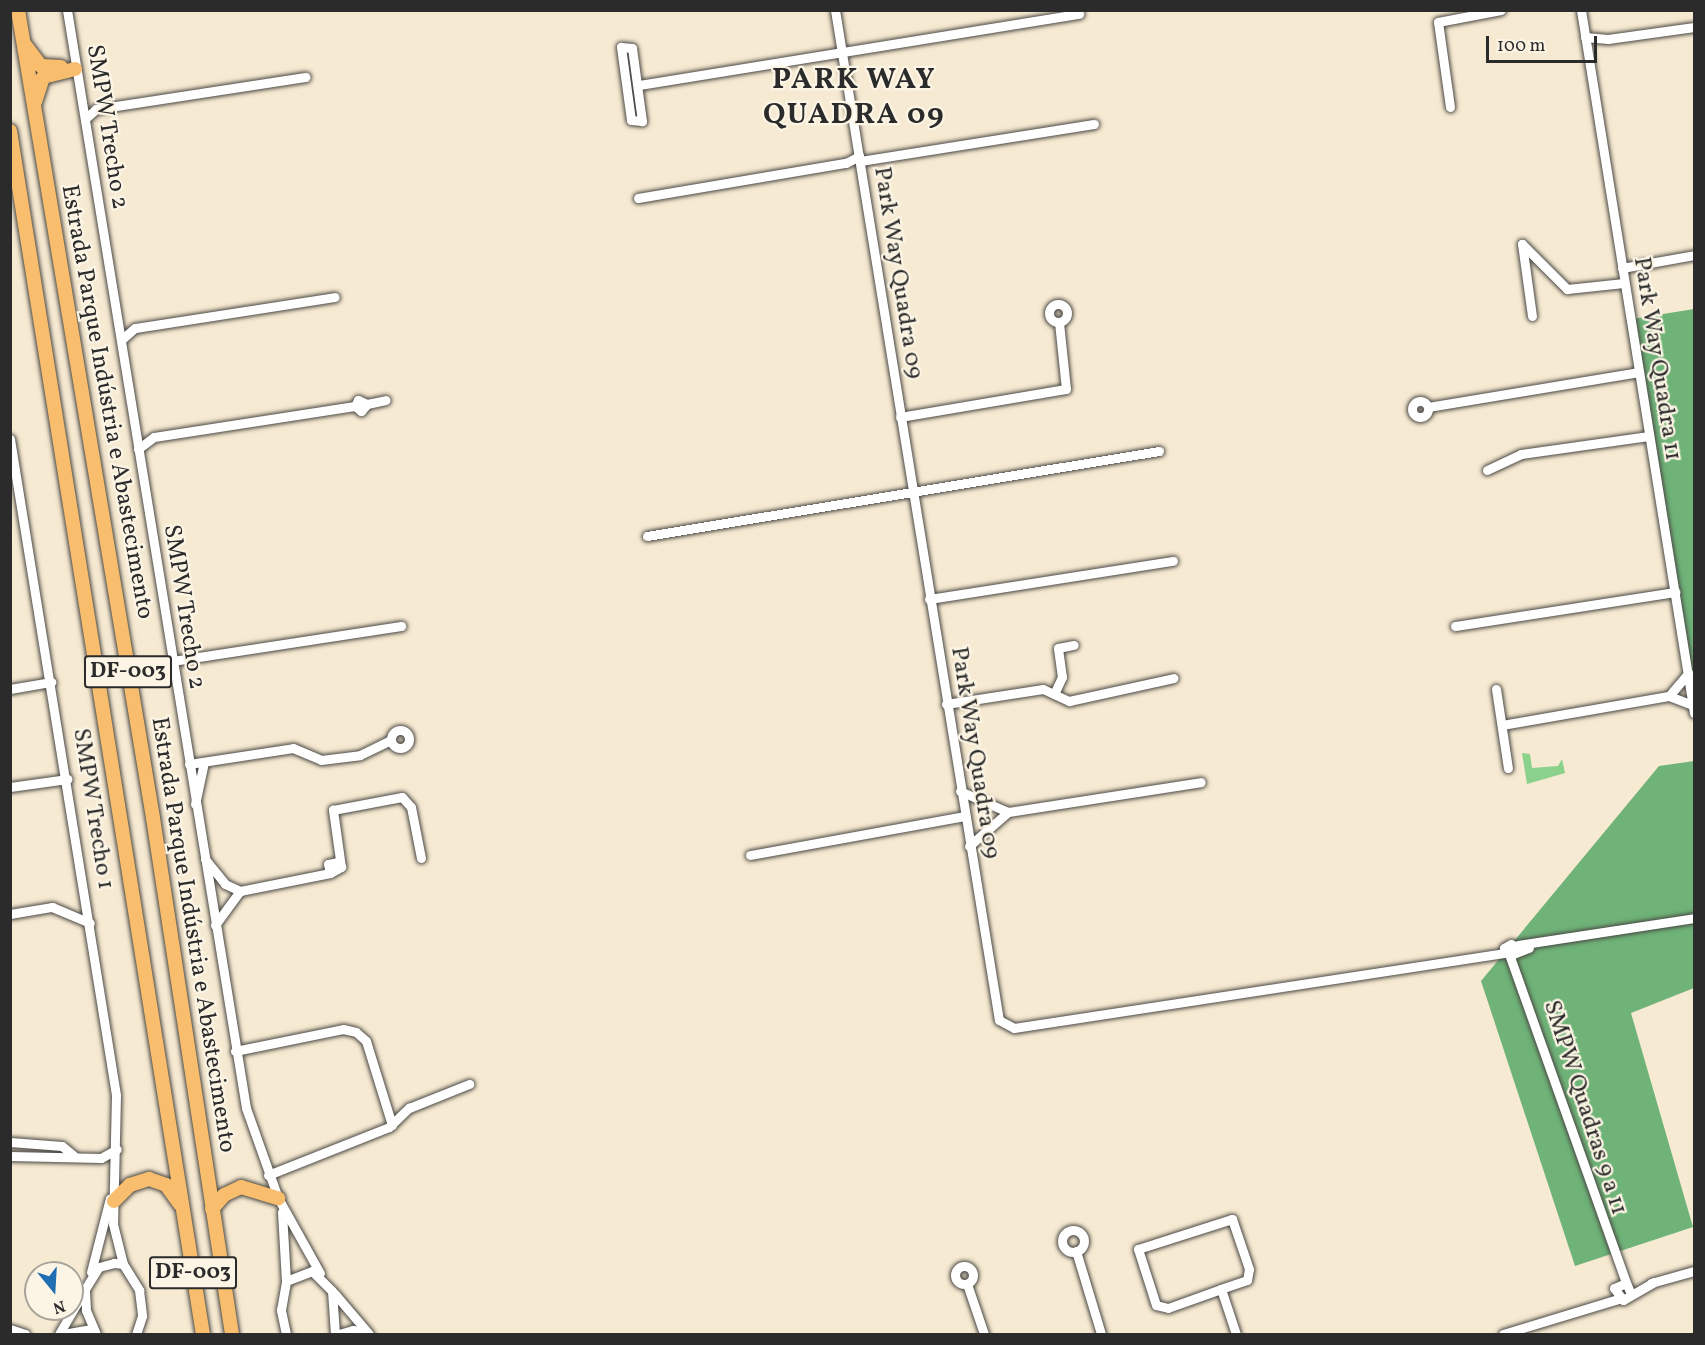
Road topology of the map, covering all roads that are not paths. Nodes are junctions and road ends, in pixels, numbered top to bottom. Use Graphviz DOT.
graph roads {
  1 [pos="18,10"];
  2 [pos="835,10"];
  3 [pos="1501,10"];
  4 [pos="1581,10"];
  5 [pos="68,11"];
  6 [pos="1079,14"];
  7 [pos="1695,27"];
  8 [pos="1585,37"];
  9 [pos="1608,39"];
  10 [pos="23,42"];
  11 [pos="842,49"];
  12 [pos="1587,52"];
  13 [pos="75,67"];
  14 [pos="306,77"];
  15 [pos="639,85"];
  16 [pos="82,102"];
  17 [pos="1450,107"];
  18 [pos="96,109"];
  19 [pos="34,110"];
  20 [pos="85,118"];
  21 [pos="1094,124"];
  22 [pos="10,131"];
  23 [pos="860,161"];
  24 [pos="638,198"];
  25 [pos="1695,255"];
  26 [pos="1622,268"];
  27 [pos="1624,283"];
  28 [pos="335,297"];
  29 [pos="1532,316"];
  30 [pos="118,322"];
  31 [pos="1059,322"];
  32 [pos="135,328"];
  33 [pos="121,340"];
  34 [pos="1639,372"];
  35 [pos="386,400"];
  36 [pos="1428,407"];
  37 [pos="900,417"];
  38 [pos="136,434"];
  39 [pos="1649,436"];
  40 [pos="152,438"];
  41 [pos="10,439"];
  42 [pos="138,449"];
  43 [pos="1159,451"];
  44 [pos="1487,470"];
  45 [pos="13,473"];
  46 [pos="14,486"];
  47 [pos="912,490"];
  48 [pos="647,536"];
  49 [pos="1173,561"];
  50 [pos="1675,592"];
  51 [pos="929,599"];
  52 [pos="401,626"];
  53 [pos="1455,626"];
  54 [pos="1074,645"];
  55 [pos="172,662"];
  56 [pos="1688,673"];
  57 [pos="1174,678"];
  58 [pos="51,682"];
  59 [pos="10,689"];
  60 [pos="1496,689"];
  61 [pos="1054,694"];
  62 [pos="1668,696"];
  63 [pos="946,704"];
  64 [pos="1694,709"];
  65 [pos="1502,725"];
  66 [pos="391,740"];
  67 [pos="204,762"];
  68 [pos="189,764"];
  69 [pos="1508,768"];
  70 [pos="67,778"];
  71 [pos="1201,782"];
  72 [pos="10,788"];
  73 [pos="960,791"];
  74 [pos="195,804"];
  75 [pos="989,806"];
  76 [pos="1008,812"];
  77 [pos="964,816"];
  78 [pos="991,824"];
  79 [pos="969,846"];
  80 [pos="750,855"];
  81 [pos="204,857"];
  82 [pos="421,858"];
  83 [pos="240,891"];
  84 [pos="10,914"];
  85 [pos="1695,918"];
  86 [pos="90,923"];
  87 [pos="215,925"];
  88 [pos="1513,950"];
  89 [pos="235,1052"];
  90 [pos="468,1084"];
  91 [pos="392,1125"];
  92 [pos="10,1142"];
  93 [pos="52,1145"];
  94 [pos="117,1149"];
  95 [pos="10,1156"];
  96 [pos="74,1156"];
  97 [pos="101,1158"];
  98 [pos="51,1159"];
  99 [pos="115,1175"];
  100 [pos="268,1175"];
  101 [pos="114,1194"];
  102 [pos="279,1201"];
  103 [pos="212,1209"];
  104 [pos="184,1212"];
  105 [pos="1076,1251"];
  106 [pos="1612,1255"];
  107 [pos="123,1264"];
  108 [pos="1695,1271"];
  109 [pos="320,1273"];
  110 [pos="91,1274"];
  111 [pos="286,1281"];
  112 [pos="1654,1282"];
  113 [pos="1627,1283"];
  114 [pos="967,1284"];
  115 [pos="86,1288"];
  116 [pos="1221,1289"];
  117 [pos="332,1291"];
  118 [pos="1615,1292"];
  119 [pos="1631,1294"];
  120 [pos="12,1326"];
  121 [pos="94,1332"];
  122 [pos="138,1333"];
  123 [pos="25,1335"];
  124 [pos="61,1335"];
  125 [pos="203,1335"];
  126 [pos="232,1335"];
  127 [pos="286,1335"];
  128 [pos="337,1335"];
  129 [pos="368,1335"];
  130 [pos="984,1335"];
  131 [pos="1101,1335"];
  132 [pos="1236,1335"];
  133 [pos="1503,1335"];
  1 -- 10 [label="highway, Estrada Parque Indústria e Abastecimento / DF-003"];
  2 -- 11 [label="street, Park Way Quadra 09"];
  3 -- 17 [label="street"];
  4 -- 8 [label="street, Park Way Quadra 11"];
  5 -- 13 [label="street, SMPW Trecho 2"];
  6 -- 11 [label="street"];
  7 -- 9 [label="street"];
  8 -- 9 [label="street"];
  8 -- 12 [label="street, Park Way Quadra 11"];
  9 -- 12 [label="street"];
  10 -- 13 [label="highway"];
  10 -- 19 [label="highway, Estrada Parque Indústria e Abastecimento / DF-003"];
  11 -- 15 [label="street"];
  11 -- 23 [label="street, Park Way Quadra 09"];
  12 -- 26 [label="street, Park Way Quadra 11"];
  13 -- 16 [label="street, SMPW Trecho 2"];
  13 -- 19 [label="highway"];
  14 -- 18 [label="street"];
  15 -- 15 [label="street"];
  16 -- 18 [label="street"];
  16 -- 20 [label="street, SMPW Trecho 2"];
  18 -- 20 [label="street"];
  19 -- 103 [label="highway, Estrada Parque Indústria e Abastecimento / DF-003"];
  20 -- 30 [label="street, SMPW Trecho 2"];
  21 -- 23 [label="street"];
  22 -- 104 [label="highway, Estrada Parque Indústria e Abastecimento / DF-003"];
  23 -- 24 [label="street"];
  23 -- 37 [label="street, Park Way Quadra 09"];
  25 -- 26 [label="street"];
  26 -- 27 [label="street, Park Way Quadra 11"];
  27 -- 29 [label="street"];
  27 -- 34 [label="street, Park Way Quadra 11"];
  28 -- 32 [label="street"];
  30 -- 32 [label="street"];
  30 -- 33 [label="street, SMPW Trecho 2"];
  31 -- 37 [label="street"];
  32 -- 33 [label="street"];
  33 -- 38 [label="street, SMPW Trecho 2"];
  34 -- 36 [label="street"];
  34 -- 39 [label="street, Park Way Quadra 11"];
  35 -- 40 [label="street"];
  37 -- 47 [label="street, Park Way Quadra 09"];
  38 -- 40 [label="street"];
  38 -- 42 [label="street, SMPW Trecho 2"];
  39 -- 44 [label="street"];
  39 -- 50 [label="street, Park Way Quadra 11"];
  40 -- 42 [label="street"];
  41 -- 45 [label="street, SMPW Trecho 1"];
  42 -- 55 [label="street, SMPW Trecho 2"];
  43 -- 47 [label="street"];
  45 -- 46 [label="street, SMPW Trecho 1"];
  46 -- 58 [label="street, SMPW Trecho 1"];
  47 -- 48 [label="street"];
  47 -- 51 [label="street, Park Way Quadra 09"];
  49 -- 51 [label="street"];
  50 -- 53 [label="street"];
  50 -- 56 [label="street, Park Way Quadra 11"];
  51 -- 63 [label="street, Park Way Quadra 09"];
  52 -- 55 [label="street"];
  54 -- 61 [label="street"];
  55 -- 68 [label="street, SMPW Trecho 2"];
  56 -- 62 [label="street"];
  56 -- 64 [label="street, Park Way Quadra 11"];
  57 -- 61 [label="street"];
  58 -- 59 [label="street"];
  58 -- 70 [label="street, SMPW Trecho 1"];
  60 -- 65 [label="street"];
  61 -- 63 [label="street"];
  62 -- 64 [label="street"];
  62 -- 65 [label="street"];
  63 -- 73 [label="street, Park Way Quadra 09"];
  65 -- 69 [label="street"];
  66 -- 67 [label="street"];
  67 -- 68 [label="street"];
  67 -- 74 [label="street"];
  68 -- 74 [label="street, SMPW Trecho 2"];
  70 -- 72 [label="street"];
  70 -- 86 [label="street, SMPW Trecho 1"];
  71 -- 76 [label="street"];
  73 -- 75 [label="street"];
  73 -- 77 [label="street, Park Way Quadra 09"];
  74 -- 81 [label="street, SMPW Trecho 2"];
  75 -- 76 [label="street"];
  75 -- 78 [label="street"];
  76 -- 78 [label="street"];
  77 -- 79 [label="street, Park Way Quadra 09"];
  77 -- 80 [label="street"];
  78 -- 79 [label="street"];
  79 -- 88 [label="street, Park Way Quadra 09"];
  81 -- 83 [label="street"];
  81 -- 87 [label="street, SMPW Trecho 2"];
  82 -- 83 [label="street"];
  83 -- 87 [label="street"];
  84 -- 86 [label="street"];
  85 -- 88 [label="street"];
  86 -- 94 [label="street, SMPW Trecho 1"];
  87 -- 89 [label="street, SMPW Trecho 2"];
  88 -- 106 [label="street, SMPW Quadras 9 a 11"];
  89 -- 91 [label="street"];
  89 -- 100 [label="street, SMPW Trecho 2"];
  90 -- 91 [label="street"];
  91 -- 100 [label="street"];
  92 -- 93 [label="street"];
  93 -- 96 [label="street"];
  93 -- 98 [label="street"];
  94 -- 97 [label="street"];
  94 -- 99 [label="street, SMPW Trecho 1"];
  95 -- 98 [label="street"];
  96 -- 97 [label="street"];
  96 -- 98 [label="street"];
  97 -- 99 [label="street"];
  99 -- 101 [label="street, SMPW Trecho 1"];
  100 -- 102 [label="street, SMPW Trecho 2"];
  101 -- 104 [label="highway"];
  101 -- 107 [label="street"];
  101 -- 110 [label="street"];
  102 -- 103 [label="highway"];
  102 -- 109 [label="street"];
  102 -- 111 [label="street"];
  103 -- 126 [label="highway, Estrada Parque Indústria e Abastecimento / DF-003"];
  104 -- 125 [label="highway, Estrada Parque Indústria e Abastecimento / DF-003"];
  105 -- 131 [label="street"];
  106 -- 113 [label="street, SMPW Quadras 9 a 11"];
  106 -- 118 [label="street, SMPW Quadras 9 a 11"];
  107 -- 110 [label="street"];
  107 -- 122 [label="street"];
  108 -- 112 [label="street"];
  109 -- 111 [label="street"];
  109 -- 117 [label="street"];
  110 -- 115 [label="street"];
  111 -- 127 [label="street"];
  112 -- 113 [label="street"];
  112 -- 119 [label="street"];
  113 -- 118 [label="street"];
  113 -- 119 [label="street, SMPW Quadras 9 a 11"];
  114 -- 130 [label="street"];
  115 -- 121 [label="street"];
  115 -- 124 [label="street"];
  116 -- 116 [label="street"];
  116 -- 132 [label="street"];
  117 -- 128 [label="street"];
  117 -- 129 [label="street"];
  118 -- 119 [label="street"];
  118 -- 133 [label="street"];
  120 -- 123 [label="street"];
  121 -- 124 [label="street"];
  128 -- 129 [label="street"];
}
